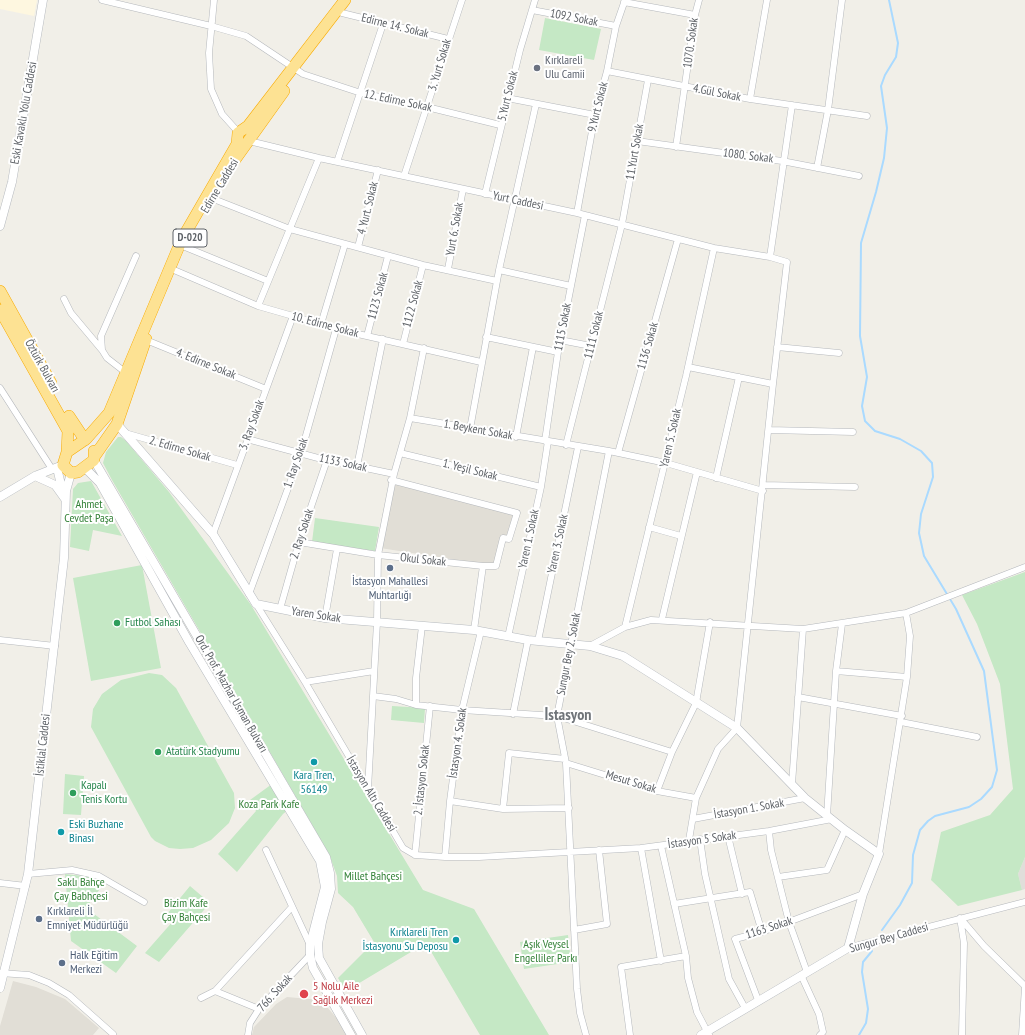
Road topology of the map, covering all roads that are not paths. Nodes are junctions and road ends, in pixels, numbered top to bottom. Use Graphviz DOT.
graph roads {
  1 [pos="43,0"];
  2 [pos="102,0"];
  3 [pos="214,0"];
  4 [pos="345,0"];
  5 [pos="352,0"];
  6 [pos="462,0"];
  7 [pos="535,0"];
  8 [pos="699,0"];
  9 [pos="767,0"];
  10 [pos="842,0"];
  11 [pos="624,1"];
  12 [pos="122,2"];
  13 [pos="532,10"];
  14 [pos="342,13"];
  15 [pos="694,14"];
  16 [pos="383,24"];
  17 [pos="211,26"];
  18 [pos="616,26"];
  19 [pos="448,39"];
  20 [pos="296,69"];
  21 [pos="607,71"];
  22 [pos="648,80"];
  23 [pos="685,87"];
  24 [pos="361,93"];
  25 [pos="507,98"];
  26 [pos="750,99"];
  27 [pos="536,104"];
  28 [pos="792,105"];
  29 [pos="427,107"];
  30 [pos="828,110"];
  31 [pos="594,116"];
  32 [pos="867,116"];
  33 [pos="500,125"];
  34 [pos="244,137"];
  35 [pos="637,141"];
  36 [pos="676,147"];
  37 [pos="319,158"];
  38 [pos="782,161"];
  39 [pos="338,162"];
  40 [pos="817,168"];
  41 [pos="378,170"];
  42 [pos="404,176"];
  43 [pos="859,176"];
  44 [pos="463,189"];
  45 [pos="485,194"];
  46 [pos="211,198"];
  47 [pos="515,201"];
  48 [pos="577,213"];
  49 [pos="585,215"];
  50 [pos="622,224"];
  51 [pos="0,226"];
  52 [pos="290,229"];
  53 [pos="678,238"];
  54 [pos="345,244"];
  55 [pos="185,247"];
  56 [pos="358,247"];
  57 [pos="714,248"];
  58 [pos="136,256"];
  59 [pos="388,256"];
  60 [pos="770,257"];
  61 [pos="423,265"];
  62 [pos="448,269"];
  63 [pos="174,270"];
  64 [pos="499,270"];
  65 [pos="268,281"];
  66 [pos="497,281"];
  67 [pos="571,286"];
  68 [pos="0,291"];
  69 [pos="64,299"];
  70 [pos="258,306"];
  71 [pos="0,310"];
  72 [pos="293,316"];
  73 [pos="321,324"];
  74 [pos="336,329"];
  75 [pos="367,336"];
  76 [pos="486,337"];
  77 [pos="383,339"];
  78 [pos="146,340"];
  79 [pos="560,340"];
  80 [pos="403,344"];
  81 [pos="591,346"];
  82 [pos="533,347"];
  83 [pos="777,347"];
  84 [pos="424,348"];
  85 [pos="102,350"];
  86 [pos="558,352"];
  87 [pos="839,353"];
  88 [pos="481,362"];
  89 [pos="688,367"];
  90 [pos="125,372"];
  91 [pos="739,377"];
  92 [pos="773,384"];
  93 [pos="0,388"];
  94 [pos="266,389"];
  95 [pos="410,418"];
  96 [pos="120,428"];
  97 [pos="470,429"];
  98 [pos="769,430"];
  99 [pos="853,432"];
  100 [pos="86,436"];
  101 [pos="516,437"];
  102 [pos="247,439"];
  103 [pos="547,441"];
  104 [pos="566,445"];
  105 [pos="578,447"];
  106 [pos="609,451"];
  107 [pos="67,452"];
  108 [pos="400,452"];
  109 [pos="301,453"];
  110 [pos="618,453"];
  111 [pos="94,458"];
  112 [pos="327,460"];
  113 [pos="666,462"];
  114 [pos="237,465"];
  115 [pos="357,466"];
  116 [pos="85,468"];
  117 [pos="61,469"];
  118 [pos="697,472"];
  119 [pos="394,474"];
  120 [pos="36,476"];
  121 [pos="716,478"];
  122 [pos="392,481"];
  123 [pos="855,487"];
  124 [pos="540,488"];
  125 [pos="763,488"];
  126 [pos="0,497"];
  127 [pos="65,499"];
  128 [pos="649,527"];
  129 [pos="213,534"];
  130 [pos="681,536"];
  131 [pos="299,542"];
  132 [pos="337,549"];
  133 [pos="378,555"];
  134 [pos="483,566"];
  135 [pos="1025,567"];
  136 [pos="250,594"];
  137 [pos="256,604"];
  138 [pos="280,610"];
  139 [pos="906,613"];
  140 [pos="325,618"];
  141 [pos="662,619"];
  142 [pos="377,622"];
  143 [pos="710,622"];
  144 [pos="842,624"];
  145 [pos="422,626"];
  146 [pos="749,626"];
  147 [pos="626,627"];
  148 [pos="803,629"];
  149 [pos="477,630"];
  150 [pos="508,636"];
  151 [pos="0,640"];
  152 [pos="528,640"];
  153 [pos="538,641"];
  154 [pos="571,644"];
  155 [pos="55,646"];
  156 [pos="590,646"];
  157 [pos="374,671"];
  158 [pos="836,671"];
  159 [pos="907,677"];
  160 [pos="305,682"];
  161 [pos="373,696"];
  162 [pos="798,697"];
  163 [pos="696,702"];
  164 [pos="834,704"];
  165 [pos="416,705"];
  166 [pos="430,706"];
  167 [pos="462,710"];
  168 [pos="513,714"];
  169 [pos="557,716"];
  170 [pos="901,719"];
  171 [pos="737,728"];
  172 [pos="977,737"];
  173 [pos="672,752"];
  174 [pos="566,761"];
  175 [pos="792,784"];
  176 [pos="368,790"];
  177 [pos="657,790"];
  178 [pos="696,798"];
  179 [pos="805,798"];
  180 [pos="450,801"];
  181 [pos="569,808"];
  182 [pos="503,809"];
  183 [pos="693,818"];
  184 [pos="829,818"];
  185 [pos="845,830"];
  186 [pos="769,831"];
  187 [pos="728,836"];
  188 [pos="700,839"];
  189 [pos="689,840"];
  190 [pos="661,846"];
  191 [pos="641,848"];
  192 [pos="266,850"];
  193 [pos="598,850"];
  194 [pos="572,852"];
  195 [pos="879,854"];
  196 [pos="415,855"];
  197 [pos="445,858"];
  198 [pos="28,874"];
  199 [pos="778,877"];
  200 [pos="0,883"];
  201 [pos="26,886"];
  202 [pos="742,894"];
  203 [pos="863,894"];
  204 [pos="711,900"];
  205 [pos="144,902"];
  206 [pos="1025,902"];
  207 [pos="674,904"];
  208 [pos="291,908"];
  209 [pos="960,918"];
  210 [pos="789,922"];
  211 [pos="574,930"];
  212 [pos="762,932"];
  213 [pos="310,945"];
  214 [pos="848,948"];
  215 [pos="310,955"];
  216 [pos="686,956"];
  217 [pos="660,961"];
  218 [pos="2,973"];
  219 [pos="804,973"];
  220 [pos="1025,986"];
  221 [pos="0,988"];
  222 [pos="215,991"];
  223 [pos="201,998"];
  224 [pos="758,1000"];
  225 [pos="745,1008"];
  226 [pos="259,1009"];
  227 [pos="113,1034"];
  228 [pos="706,1034"];
  229 [pos="248,1035"];
  230 [pos="352,1035"];
  231 [pos="362,1035"];
  232 [pos="586,1035"];
  233 [pos="630,1035"];
  234 [pos="820,1035"];
  235 [pos="962,1035"];
  236 [pos="1022,1035"];
  1 -- 51 [label="street, Eski Kavaklı Yolu Caddesi"];
  2 -- 12 [label="street, 12. Edirne Sokak"];
  3 -- 17 [label="street"];
  4 -- 20 [label="highway, Edirne Caddesi"];
  5 -- 14 [label="highway, Edirne Caddesi"];
  6 -- 19 [label="street, 3. Yurt Sokak"];
  7 -- 13 [label="street, 5.Yurt Sokak"];
  8 -- 15 [label="street, 1070. Sokak"];
  9 -- 26 [label="street"];
  10 -- 30 [label="street"];
  11 -- 15 [label="street"];
  11 -- 18 [label="street, 9.Yurt Sokak"];
  12 -- 17 [label="street, 12. Edirne Sokak"];
  13 -- 18 [label="street, 1092 Sokak"];
  13 -- 25 [label="street, 5.Yurt Sokak"];
  14 -- 16 [label="street, Edirne 14. Sokak"];
  14 -- 20 [label="highway, Edirne Caddesi"];
  15 -- 23 [label="street, 1070. Sokak"];
  16 -- 19 [label="street, Edirne 14. Sokak"];
  16 -- 24 [label="street"];
  17 -- 20 [label="street, 12. Edirne Sokak"];
  17 -- 34 [label="street"];
  18 -- 21 [label="street, 9.Yurt Sokak"];
  19 -- 29 [label="street, 3. Yurt Sokak"];
  20 -- 24 [label="street, 12. Edirne Sokak"];
  20 -- 34 [label="highway, Edirne Caddesi"];
  21 -- 22 [label="street, 4.Gül Sokak"];
  21 -- 31 [label="street, 9.Yurt Sokak"];
  22 -- 23 [label="street, 4.Gül Sokak"];
  22 -- 35 [label="street, 11.Yurt Sokak"];
  23 -- 26 [label="street, 4.Gül Sokak"];
  23 -- 36 [label="street, 1070. Sokak"];
  24 -- 29 [label="street, 12. Edirne Sokak"];
  24 -- 39 [label="street"];
  25 -- 27 [label="street"];
  25 -- 33 [label="street, 5.Yurt Sokak"];
  26 -- 28 [label="street, 4.Gül Sokak"];
  27 -- 31 [label="street"];
  27 -- 47 [label="street"];
  28 -- 30 [label="street, 4.Gül Sokak"];
  28 -- 38 [label="street"];
  29 -- 33 [label="street, 12. Edirne Sokak"];
  29 -- 42 [label="street, 3. Yurt Sokak"];
  30 -- 32 [label="street, 4.Gül Sokak"];
  30 -- 40 [label="street"];
  31 -- 48 [label="street, 9.Yurt Sokak"];
  33 -- 45 [label="street, 5.Yurt Sokak"];
  34 -- 37 [label="street, Yurt Caddesi"];
  34 -- 46 [label="highway, Edirne Caddesi / D-020"];
  34 -- 90 [label="highway, Edirne Caddesi / D-020"];
  35 -- 36 [label="street, 1080. Sokak"];
  35 -- 50 [label="street, 11.Yurt Sokak"];
  36 -- 38 [label="street, 1080. Sokak"];
  37 -- 39 [label="street, Yurt Caddesi"];
  37 -- 52 [label="street"];
  38 -- 40 [label="street, 1080. Sokak"];
  38 -- 60 [label="street"];
  39 -- 41 [label="street, Yurt Caddesi"];
  40 -- 43 [label="street, 1080. Sokak"];
  41 -- 42 [label="street, Yurt Caddesi"];
  41 -- 56 [label="street, 4 Yurt. Sokak"];
  42 -- 44 [label="street, Yurt Caddesi"];
  44 -- 45 [label="street, Yurt Caddesi"];
  44 -- 62 [label="street, Yurt 6. Sokak"];
  45 -- 47 [label="street, Yurt Caddesi"];
  46 -- 52 [label="street"];
  46 -- 55 [label="highway, Edirne Caddesi / D-020"];
  47 -- 48 [label="street, Yurt Caddesi"];
  47 -- 64 [label="street"];
  48 -- 49 [label="street, Yurt Caddesi"];
  49 -- 50 [label="street, Yurt Caddesi"];
  49 -- 67 [label="street, 1115 Sokak"];
  50 -- 53 [label="street, Yurt Caddesi"];
  50 -- 81 [label="street, 1111 Sokak"];
  52 -- 54 [label="street"];
  52 -- 65 [label="street"];
  53 -- 57 [label="street, Yurt Caddesi"];
  53 -- 110 [label="street, 1136 Sokak"];
  54 -- 56 [label="street"];
  54 -- 73 [label="street"];
  55 -- 63 [label="highway, Edirne Caddesi / D-020"];
  55 -- 65 [label="street"];
  56 -- 59 [label="street"];
  57 -- 60 [label="street, Yurt Caddesi"];
  57 -- 89 [label="street, Yaren 5. Sokak"];
  58 -- 85 [label="street"];
  59 -- 61 [label="street"];
  59 -- 75 [label="street, 1123 Sokak"];
  60 -- 83 [label="street, Yurt Caddesi"];
  61 -- 62 [label="street"];
  61 -- 80 [label="street, 1122 Sokak"];
  62 -- 66 [label="street"];
  63 -- 70 [label="street, 10. Edirne Sokak"];
  63 -- 78 [label="highway, Edirne Caddesi / D-020"];
  64 -- 66 [label="street"];
  64 -- 67 [label="street"];
  65 -- 70 [label="street"];
  66 -- 76 [label="street"];
  67 -- 79 [label="street, 1115 Sokak"];
  68 -- 100 [label="highway, Öztürk Bulvarı"];
  69 -- 85 [label="street"];
  70 -- 72 [label="street, 10. Edirne Sokak"];
  71 -- 107 [label="highway, Öztürk Bulvarı"];
  72 -- 73 [label="street, 10. Edirne Sokak"];
  72 -- 94 [label="street, 3. Ray Sokak"];
  73 -- 74 [label="street, 10. Edirne Sokak"];
  74 -- 75 [label="street, 10. Edirne Sokak"];
  74 -- 109 [label="street, 1. Ray Sokak"];
  75 -- 77 [label="street, 10. Edirne Sokak"];
  76 -- 82 [label="street"];
  76 -- 88 [label="street"];
  77 -- 80 [label="street, 10. Edirne Sokak"];
  77 -- 115 [label="street"];
  78 -- 94 [label="street, 4. Edirne Sokak"];
  78 -- 96 [label="highway, Edirne Caddesi / D-020"];
  79 -- 81 [label="street"];
  79 -- 86 [label="street, 1115 Sokak"];
  80 -- 84 [label="street, 10. Edirne Sokak"];
  81 -- 104 [label="street, 1111 Sokak"];
  82 -- 86 [label="street"];
  82 -- 101 [label="street"];
  83 -- 87 [label="street"];
  83 -- 92 [label="street"];
  84 -- 88 [label="street, 10. Edirne Sokak"];
  84 -- 95 [label="street"];
  85 -- 90 [label="street"];
  86 -- 103 [label="street, 1115 Sokak"];
  88 -- 97 [label="street"];
  89 -- 91 [label="street"];
  89 -- 113 [label="street, Yaren 5. Sokak"];
  90 -- 100 [label="highway, Edirne Caddesi / D-020"];
  91 -- 92 [label="street"];
  91 -- 121 [label="street"];
  92 -- 98 [label="street"];
  93 -- 117 [label="street"];
  94 -- 102 [label="street, 3. Ray Sokak"];
  95 -- 97 [label="street, 1. Beykent Sokak"];
  95 -- 108 [label="street"];
  96 -- 111 [label="highway, Edirne Caddesi / D-020"];
  96 -- 114 [label="street, 2. Edirne Sokak"];
  96 -- 129 [label="street, İstasyon Altı Caddesi"];
  97 -- 101 [label="street, 1. Beykent Sokak"];
  98 -- 99 [label="street"];
  98 -- 125 [label="street"];
  100 -- 107 [label="highway"];
  100 -- 111 [label="highway, Öztürk Bulvarı"];
  101 -- 103 [label="street, 1. Beykent Sokak"];
  102 -- 109 [label="street, 1133 Sokak"];
  102 -- 114 [label="street, 3. Ray Sokak"];
  103 -- 104 [label="street, 1. Beykent Sokak"];
  103 -- 124 [label="street, Yaren 1. Sokak"];
  104 -- 105 [label="street, 1. Beykent Sokak"];
  105 -- 106 [label="street, 1. Beykent Sokak"];
  105 -- 153 [label="street, Yaren 3. Sokak"];
  106 -- 110 [label="street, 1. Beykent Sokak"];
  106 -- 154 [label="street, Sungur Bey 2. Sokak"];
  107 -- 117 [label="highway, Öztürk Bulvarı"];
  108 -- 119 [label="street"];
  108 -- 124 [label="street, 1. Yeşil Sokak"];
  109 -- 112 [label="street, 1133 Sokak"];
  109 -- 136 [label="street, 1. Ray Sokak"];
  110 -- 113 [label="street, 1. Beykent Sokak"];
  111 -- 116 [label="highway, D-020"];
  111 -- 231 [label="street, Ord. Prof. Mazhar Usman Bulvarı"];
  112 -- 115 [label="street, 1133 Sokak"];
  112 -- 131 [label="street, 2. Ray Sokak"];
  113 -- 118 [label="street, 1. Beykent Sokak"];
  113 -- 128 [label="street, Yaren 5. Sokak"];
  114 -- 129 [label="street, 3. Ray Sokak"];
  115 -- 119 [label="street, 1133 Sokak"];
  116 -- 117 [label="highway"];
  116 -- 213 [label="street, Ord. Prof. Mazhar Usman Bulvarı"];
  117 -- 120 [label="street"];
  117 -- 127 [label="street"];
  117 -- 127 [label="street"];
  118 -- 121 [label="street, 1. Beykent Sokak"];
  118 -- 130 [label="street"];
  119 -- 122 [label="street"];
  120 -- 126 [label="street"];
  120 -- 127 [label="street"];
  121 -- 125 [label="street, 1. Beykent Sokak"];
  122 -- 133 [label="street"];
  122 -- 134 [label="street"];
  123 -- 125 [label="street, 1. Beykent Sokak"];
  124 -- 150 [label="street, Yaren 1. Sokak"];
  125 -- 146 [label="street"];
  127 -- 155 [label="street, İstiklal Caddesi"];
  128 -- 130 [label="street"];
  128 -- 147 [label="street, Yaren 5. Sokak"];
  129 -- 136 [label="street, İstasyon Altı Caddesi"];
  130 -- 141 [label="street"];
  131 -- 132 [label="street, Okul Sokak"];
  131 -- 138 [label="street, 2. Ray Sokak"];
  132 -- 133 [label="street, Okul Sokak"];
  132 -- 140 [label="street"];
  133 -- 134 [label="street, Okul Sokak"];
  133 -- 142 [label="street"];
  134 -- 149 [label="street"];
  135 -- 139 [label="street"];
  136 -- 137 [label="street, İstasyon Altı Caddesi"];
  137 -- 138 [label="street, Yaren Sokak"];
  137 -- 160 [label="street, İstasyon Altı Caddesi"];
  138 -- 140 [label="street, Yaren Sokak"];
  139 -- 144 [label="street"];
  139 -- 159 [label="street"];
  140 -- 142 [label="street, Yaren Sokak"];
  141 -- 143 [label="street"];
  141 -- 147 [label="street"];
  142 -- 145 [label="street, Yaren Sokak"];
  142 -- 157 [label="street"];
  143 -- 146 [label="street"];
  143 -- 163 [label="street"];
  144 -- 148 [label="street"];
  144 -- 158 [label="street"];
  145 -- 149 [label="street, Yaren Sokak"];
  145 -- 165 [label="street"];
  146 -- 148 [label="street"];
  146 -- 171 [label="street"];
  147 -- 156 [label="street"];
  148 -- 162 [label="street"];
  149 -- 150 [label="street, Yaren Sokak"];
  149 -- 167 [label="street, İstasyon 4. Sokak"];
  150 -- 152 [label="street, Yaren Sokak"];
  151 -- 155 [label="street"];
  152 -- 153 [label="street, Yaren Sokak"];
  152 -- 168 [label="street"];
  153 -- 154 [label="street, Yaren Sokak"];
  154 -- 156 [label="street, Yaren Sokak"];
  154 -- 169 [label="street, Sungur Bey 2. Sokak"];
  155 -- 198 [label="street, İstiklal Caddesi"];
  156 -- 163 [label="street, Yaren Sokak"];
  157 -- 160 [label="street"];
  157 -- 161 [label="street"];
  158 -- 159 [label="street"];
  158 -- 164 [label="street"];
  159 -- 170 [label="street"];
  160 -- 176 [label="street, İstasyon Altı Caddesi"];
  161 -- 165 [label="street"];
  161 -- 176 [label="street"];
  162 -- 164 [label="street"];
  162 -- 175 [label="street"];
  163 -- 171 [label="street, Yaren Sokak"];
  163 -- 173 [label="street"];
  164 -- 170 [label="street"];
  164 -- 184 [label="street"];
  165 -- 166 [label="street"];
  166 -- 167 [label="street"];
  166 -- 196 [label="street, 2. İstasyon Sokak"];
  167 -- 168 [label="street"];
  167 -- 180 [label="street, İstasyon 4. Sokak"];
  168 -- 169 [label="street"];
  169 -- 173 [label="street"];
  169 -- 174 [label="street, Sungur Bey 2. Sokak"];
  170 -- 172 [label="street"];
  170 -- 195 [label="street"];
  171 -- 175 [label="street, Yaren Sokak"];
  171 -- 178 [label="street"];
  173 -- 177 [label="street"];
  174 -- 177 [label="street, Mesut Sokak"];
  174 -- 181 [label="street, Sungur Bey 2. Sokak"];
  174 -- 182 [label="street, Mesut Sokak"];
  175 -- 179 [label="street, Yaren Sokak"];
  176 -- 196 [label="street, İstasyon Altı Caddesi"];
  177 -- 178 [label="street, Mesut Sokak"];
  178 -- 183 [label="street"];
  179 -- 183 [label="street, İstasyon 1. Sokak"];
  179 -- 184 [label="street, Yaren Sokak"];
  180 -- 182 [label="street"];
  180 -- 197 [label="street, İstasyon 4. Sokak"];
  181 -- 182 [label="street"];
  181 -- 194 [label="street, Sungur Bey 2. Sokak"];
  183 -- 189 [label="street"];
  184 -- 185 [label="street, Yaren Sokak"];
  184 -- 186 [label="street, İstasyon 5 Sokak"];
  185 -- 195 [label="street, Yaren Sokak"];
  185 -- 199 [label="street"];
  186 -- 187 [label="street, İstasyon 5 Sokak"];
  186 -- 199 [label="street"];
  187 -- 188 [label="street, İstasyon 5 Sokak"];
  187 -- 202 [label="street"];
  188 -- 189 [label="street, İstasyon 5 Sokak"];
  188 -- 204 [label="street"];
  189 -- 190 [label="street, İstasyon 5 Sokak"];
  190 -- 191 [label="street, İstasyon 5 Sokak"];
  190 -- 207 [label="street"];
  191 -- 193 [label="street, İstasyon 5 Sokak"];
  191 -- 217 [label="street"];
  192 -- 208 [label="street"];
  193 -- 194 [label="street, İstasyon 5 Sokak"];
  193 -- 211 [label="street"];
  194 -- 197 [label="street"];
  194 -- 211 [label="street, Sungur Bey 2. Sokak"];
  195 -- 203 [label="street"];
  196 -- 197 [label="street"];
  198 -- 201 [label="street, İstiklal Caddesi"];
  198 -- 205 [label="street"];
  199 -- 210 [label="street"];
  200 -- 201 [label="street"];
  201 -- 218 [label="street, İstiklal Caddesi"];
  202 -- 204 [label="street"];
  202 -- 212 [label="street"];
  203 -- 210 [label="street, 1163 Sokak"];
  203 -- 214 [label="street"];
  204 -- 207 [label="street"];
  204 -- 225 [label="street"];
  206 -- 209 [label="street, Sungur Bey Caddesi"];
  207 -- 216 [label="street"];
  208 -- 213 [label="street"];
  208 -- 222 [label="street"];
  209 -- 214 [label="street, Sungur Bey Caddesi"];
  209 -- 220 [label="street"];
  209 -- 235 [label="street"];
  210 -- 212 [label="street, 1163 Sokak"];
  210 -- 219 [label="street"];
  211 -- 232 [label="street, Sungur Bey 2. Sokak"];
  212 -- 224 [label="street, 1163 Sokak"];
  213 -- 215 [label="street, Ord. Prof. Mazhar Usman Bulvarı"];
  214 -- 219 [label="street, Sungur Bey Caddesi"];
  215 -- 226 [label="street, 766. Sokak"];
  215 -- 230 [label="street, Ord. Prof. Mazhar Usman Bulvarı"];
  216 -- 217 [label="street"];
  216 -- 228 [label="street"];
  217 -- 233 [label="street"];
  218 -- 221 [label="street, İstiklal Caddesi"];
  218 -- 227 [label="street"];
  219 -- 224 [label="street, Sungur Bey Caddesi"];
  219 -- 234 [label="street"];
  220 -- 236 [label="street"];
  222 -- 223 [label="street"];
  222 -- 226 [label="street"];
  224 -- 225 [label="street, Sungur Bey Caddesi"];
  225 -- 228 [label="street, Sungur Bey Caddesi"];
  226 -- 229 [label="street, 766. Sokak"];
}
